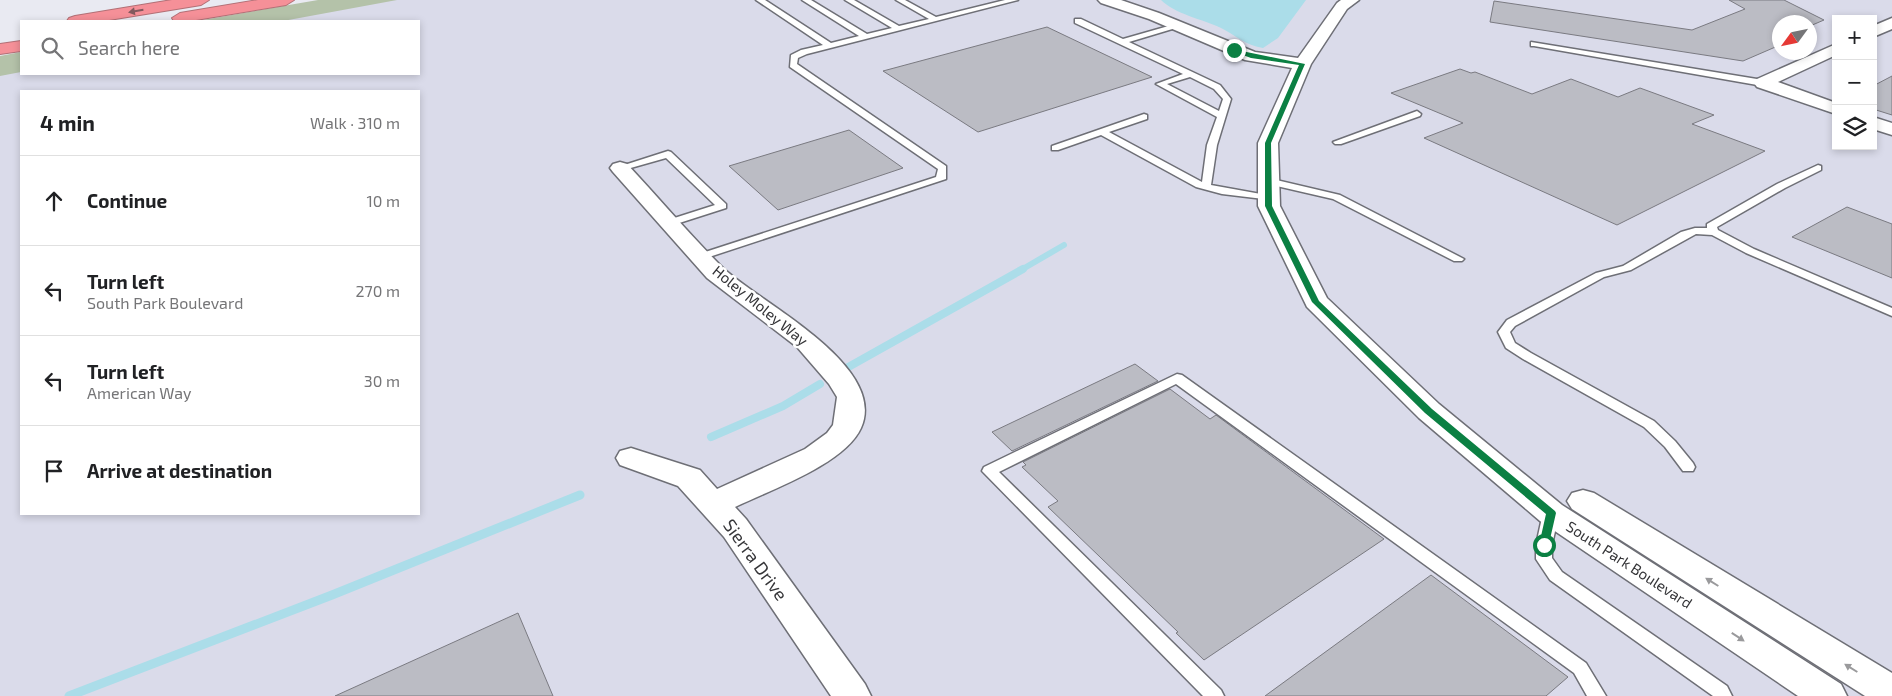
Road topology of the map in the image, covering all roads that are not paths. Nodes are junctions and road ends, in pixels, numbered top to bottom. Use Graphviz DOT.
graph roads {
  1 [pos="201,0"];
  2 [pos="286,0"];
  3 [pos="760,0"];
  4 [pos="806,0"];
  5 [pos="849,0"];
  6 [pos="900,0"];
  7 [pos="1014,0"];
  8 [pos="1106,0"];
  9 [pos="1351,0"];
  10 [pos="81,20"];
  11 [pos="169,20"];
  12 [pos="936,20"];
  13 [pos="1078,21"];
  14 [pos="1892,23"];
  15 [pos="1176,26"];
  16 [pos="899,29"];
  17 [pos="20,30"];
  18 [pos="1877,30"];
  19 [pos="0,34"];
  20 [pos="866,37"];
  21 [pos="1122,42"];
  22 [pos="1534,44"];
  23 [pos="20,46"];
  24 [pos="830,46"];
  25 [pos="0,50"];
  26 [pos="1832,51"];
  27 [pos="1302,64"];
  28 [pos="1192,74"];
  29 [pos="1763,83"];
  30 [pos="1832,108"];
  31 [pos="1417,114"];
  32 [pos="1221,116"];
  33 [pos="1144,117"];
  34 [pos="1877,124"];
  35 [pos="1892,129"];
  36 [pos="1102,132"];
  37 [pos="1338,142"];
  38 [pos="1055,148"];
  39 [pos="620,168"];
  40 [pos="1818,168"];
  41 [pos="1206,186"];
  42 [pos="1268,190"];
  43 [pos="669,222"];
  44 [pos="1714,232"];
  45 [pos="700,257"];
  46 [pos="1458,259"];
  47 [pos="1892,312"];
  48 [pos="631,458"];
  49 [pos="1688,467"];
  50 [pos="1583,501"];
  51 [pos="712,504"];
  52 [pos="1551,513"];
  53 [pos="1892,693"];
  54 [pos="846,694"];
  55 [pos="1215,696"];
  56 [pos="1597,696"];
  57 [pos="1723,696"];
  58 [pos="1828,696"];
  1 -- 10 [label="highway, one-way"];
  2 -- 11 [label="highway"];
  3 -- 24 [label="lane"];
  4 -- 20 [label="lane"];
  5 -- 16 [label="lane"];
  6 -- 12 [label="lane"];
  7 -- 12 [label="lane"];
  8 -- 15 [label="street"];
  9 -- 27 [label="street, South Park Boulevard"];
  12 -- 16 [label="lane"];
  13 -- 21 [label="lane"];
  14 -- 18 [label="street"];
  15 -- 21 [label="lane"];
  15 -- 27 [label="street"];
  16 -- 20 [label="lane"];
  17 -- 19 [label="highway"];
  20 -- 24 [label="lane"];
  21 -- 28 [label="lane"];
  22 -- 29 [label="lane"];
  23 -- 25 [label="highway"];
  24 -- 45 [label="lane"];
  26 -- 29 [label="street"];
  27 -- 42 [label="street, South Park Boulevard"];
  28 -- 32 [label="lane"];
  28 -- 32 [label="lane"];
  29 -- 30 [label="street"];
  31 -- 37 [label="lane"];
  32 -- 41 [label="lane"];
  33 -- 36 [label="lane"];
  34 -- 35 [label="street"];
  36 -- 38 [label="lane"];
  36 -- 41 [label="lane"];
  39 -- 43 [label="street, Holey Moley Way"];
  39 -- 43 [label="lane"];
  40 -- 44 [label="lane"];
  41 -- 42 [label="lane"];
  42 -- 46 [label="lane"];
  42 -- 52 [label="street, South Park Boulevard"];
  43 -- 45 [label="street, Holey Moley Way"];
  44 -- 47 [label="lane"];
  44 -- 49 [label="lane"];
  45 -- 51 [label="street, Holey Moley Way"];
  48 -- 51 [label="street, Sierra Drive"];
  53 -- 50 [label="street, South Park Boulevard, one-way"];
  51 -- 54 [label="street, Sierra Drive"];
  52 -- 57 [label="lane"];
  52 -- 58 [label="street, South Park Boulevard, one-way"];
  55 -- 56 [label="lane"];
}
